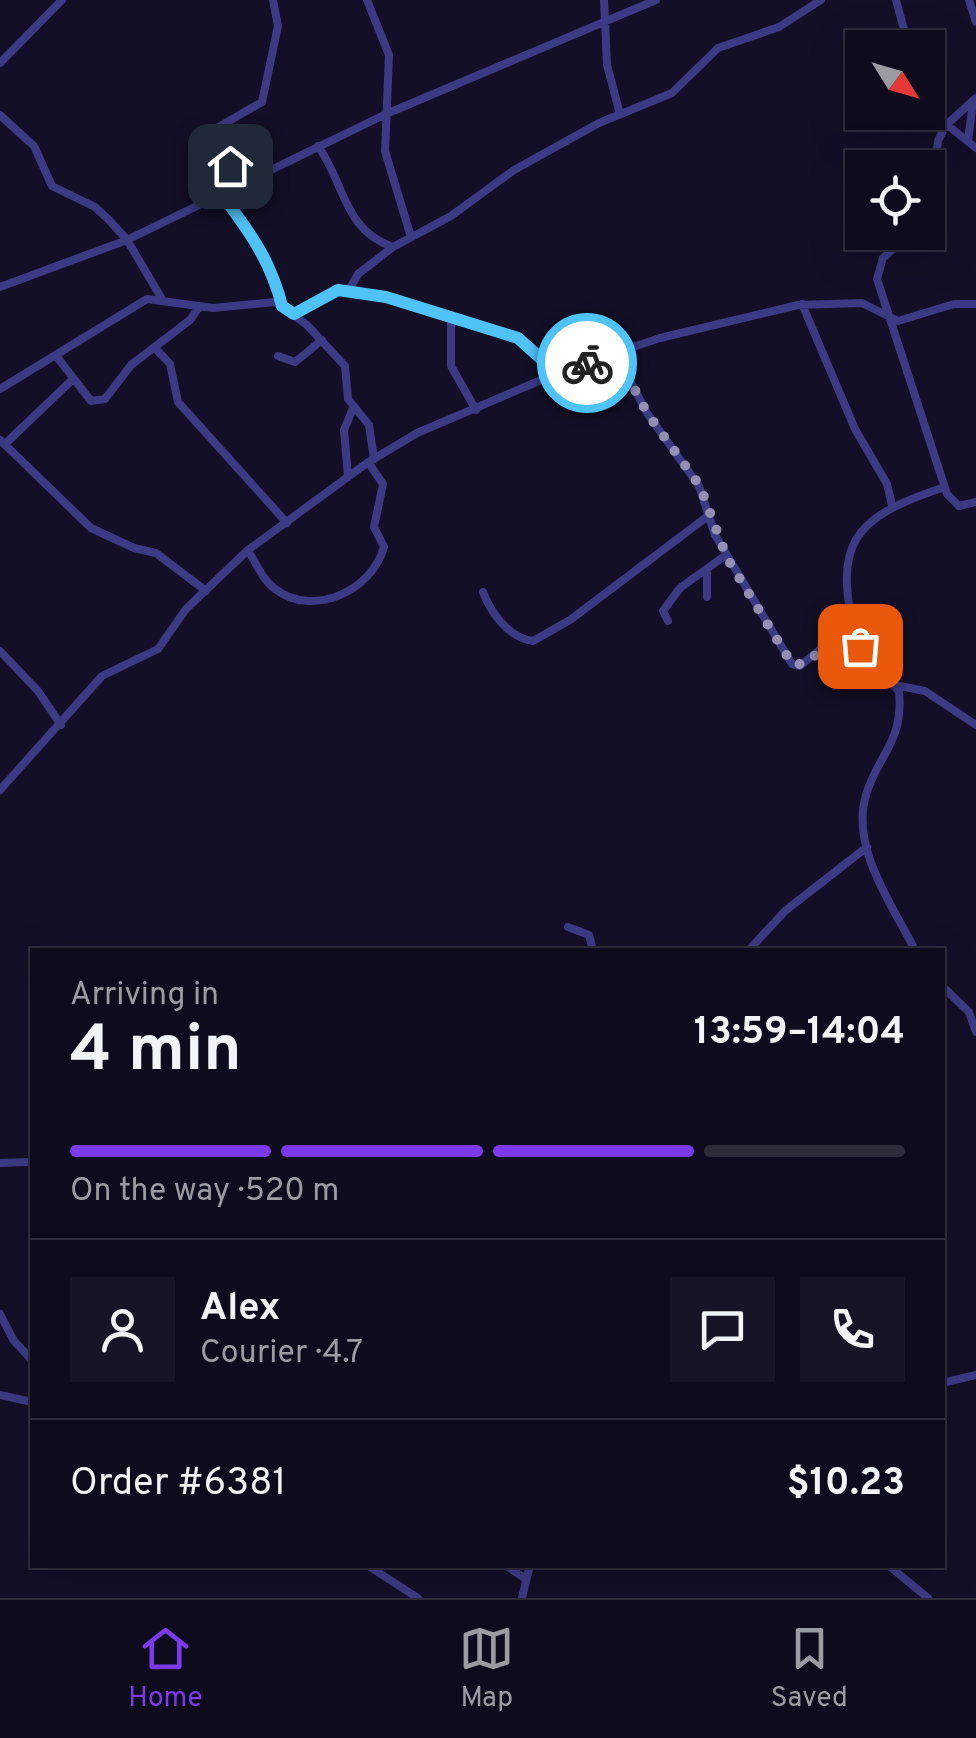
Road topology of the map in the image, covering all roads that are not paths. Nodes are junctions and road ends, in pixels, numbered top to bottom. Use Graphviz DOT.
graph roads {
  1 [pos="62,0"];
  2 [pos="273,0"];
  3 [pos="367,0"];
  4 [pos="604,0"];
  5 [pos="656,0"];
  6 [pos="821,0"];
  7 [pos="896,0"];
  8 [pos="969,0"];
  9 [pos="607,21"];
  10 [pos="976,22"];
  11 [pos="905,30"];
  12 [pos="0,63"];
  13 [pos="974,99"];
  14 [pos="0,114"];
  15 [pos="386,114"];
  16 [pos="620,114"];
  17 [pos="946,125"];
  18 [pos="972,144"];
  19 [pos="318,146"];
  20 [pos="937,150"];
  21 [pos="241,186"];
  22 [pos="222,195"];
  23 [pos="411,237"];
  24 [pos="127,240"];
  25 [pos="393,247"];
  26 [pos="892,250"];
  27 [pos="0,287"];
  28 [pos="349,290"];
  29 [pos="162,299"];
  30 [pos="802,304"];
  31 [pos="976,304"];
  32 [pos="282,306"];
  33 [pos="200,307"];
  34 [pos="294,314"];
  35 [pos="451,320"];
  36 [pos="892,320"];
  37 [pos="322,340"];
  38 [pos="155,348"];
  39 [pos="616,354"];
  40 [pos="278,356"];
  41 [pos="57,357"];
  42 [pos="557,373"];
  43 [pos="72,380"];
  44 [pos="0,389"];
  45 [pos="353,408"];
  46 [pos="476,410"];
  47 [pos="3,442"];
  48 [pos="371,460"];
  49 [pos="348,477"];
  50 [pos="945,487"];
  51 [pos="976,502"];
  52 [pos="892,504"];
  53 [pos="708,516"];
  54 [pos="287,523"];
  55 [pos="248,550"];
  56 [pos="726,555"];
  57 [pos="708,571"];
  58 [pos="206,591"];
  59 [pos="483,592"];
  60 [pos="707,597"];
  61 [pos="668,621"];
  62 [pos="857,643"];
  63 [pos="0,651"];
  64 [pos="895,685"];
  65 [pos="61,725"];
  66 [pos="976,725"];
  67 [pos="0,790"];
  68 [pos="866,847"];
  69 [pos="568,927"];
  70 [pos="592,948"];
  71 [pos="751,948"];
  72 [pos="914,948"];
  73 [pos="945,989"];
  74 [pos="976,1032"];
  75 [pos="30,1162"];
  76 [pos="0,1163"];
  77 [pos="0,1314"];
  78 [pos="30,1358"];
  79 [pos="976,1375"];
  80 [pos="945,1382"];
  81 [pos="0,1395"];
  82 [pos="30,1402"];
  83 [pos="372,1568"];
  84 [pos="510,1568"];
  85 [pos="529,1568"];
  86 [pos="892,1568"];
  87 [pos="526,1579"];
  88 [pos="418,1598"];
  89 [pos="522,1598"];
  90 [pos="928,1598"];
  1 -- 12 [label="street"];
  2 -- 21 [label="street"];
  3 -- 15 [label="street"];
  4 -- 9 [label="street"];
  5 -- 9 [label="street"];
  6 -- 16 [label="street"];
  7 -- 11 [label="street"];
  8 -- 10 [label="street"];
  9 -- 15 [label="street"];
  9 -- 16 [label="street"];
  13 -- 17 [label="street"];
  13 -- 18 [label="street"];
  14 -- 24 [label="street"];
  15 -- 19 [label="street"];
  15 -- 23 [label="street"];
  16 -- 23 [label="street"];
  17 -- 18 [label="street"];
  17 -- 20 [label="street"];
  19 -- 21 [label="street"];
  19 -- 25 [label="street"];
  21 -- 22 [label="street"];
  22 -- 24 [label="street"];
  22 -- 32 [label="street"];
  23 -- 25 [label="street"];
  24 -- 27 [label="street"];
  24 -- 29 [label="street"];
  25 -- 28 [label="street"];
  26 -- 36 [label="street"];
  28 -- 34 [label="street"];
  28 -- 35 [label="street"];
  29 -- 33 [label="street"];
  29 -- 41 [label="street"];
  30 -- 36 [label="street"];
  30 -- 39 [label="street"];
  30 -- 52 [label="street"];
  31 -- 36 [label="street"];
  32 -- 33 [label="street"];
  32 -- 34 [label="street"];
  33 -- 38 [label="street"];
  34 -- 37 [label="street"];
  35 -- 42 [label="street"];
  35 -- 46 [label="street"];
  36 -- 50 [label="street"];
  37 -- 40 [label="street"];
  37 -- 45 [label="street"];
  38 -- 43 [label="street"];
  38 -- 54 [label="street"];
  39 -- 42 [label="street"];
  39 -- 53 [label="street"];
  41 -- 43 [label="street"];
  41 -- 44 [label="street"];
  42 -- 46 [label="street"];
  43 -- 47 [label="street"];
  45 -- 48 [label="street"];
  45 -- 49 [label="street"];
  46 -- 48 [label="street"];
  47 -- 58 [label="street"];
  48 -- 49 [label="street"];
  48 -- 55 [label="street"];
  49 -- 54 [label="street"];
  50 -- 51 [label="street"];
  50 -- 52 [label="street"];
  52 -- 62 [label="street"];
  53 -- 56 [label="street"];
  53 -- 59 [label="street"];
  54 -- 55 [label="street"];
  55 -- 58 [label="street"];
  56 -- 57 [label="street"];
  56 -- 62 [label="street"];
  57 -- 60 [label="street"];
  57 -- 61 [label="street"];
  58 -- 65 [label="street"];
  62 -- 64 [label="street"];
  63 -- 65 [label="street"];
  64 -- 66 [label="street"];
  64 -- 68 [label="street"];
  65 -- 67 [label="street"];
  68 -- 71 [label="street"];
  68 -- 72 [label="street"];
  69 -- 70 [label="street"];
  73 -- 74 [label="street"];
  75 -- 76 [label="street"];
  77 -- 78 [label="street"];
  79 -- 80 [label="street"];
  81 -- 82 [label="street"];
  83 -- 88 [label="street"];
  84 -- 87 [label="street"];
  85 -- 87 [label="street"];
  86 -- 90 [label="street"];
  87 -- 89 [label="street"];
}
